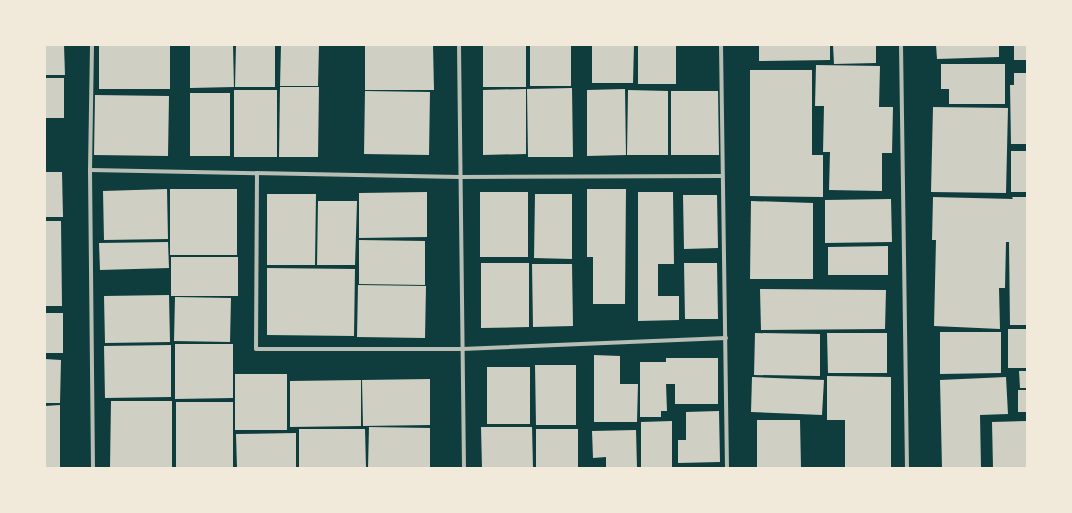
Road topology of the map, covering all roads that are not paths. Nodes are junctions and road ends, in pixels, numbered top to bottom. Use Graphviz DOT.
graph roads {
  1 [pos="92,45"];
  2 [pos="458,45"];
  3 [pos="722,45"];
  4 [pos="901,45"];
  5 [pos="90,170"];
  6 [pos="257,173"];
  7 [pos="722,176"];
  8 [pos="460,177"];
  9 [pos="726,338"];
  10 [pos="462,349"];
  11 [pos="92,468"];
  12 [pos="464,468"];
  13 [pos="727,468"];
  14 [pos="907,468"];
  1 -- 5 [label="street"];
  2 -- 8 [label="street"];
  3 -- 7 [label="street"];
  4 -- 14 [label="street"];
  5 -- 6 [label="street"];
  5 -- 11 [label="street"];
  6 -- 8 [label="street"];
  6 -- 10 [label="street"];
  7 -- 8 [label="street"];
  7 -- 9 [label="street"];
  8 -- 10 [label="street"];
  9 -- 10 [label="street"];
  9 -- 13 [label="street"];
  10 -- 12 [label="street"];
}
